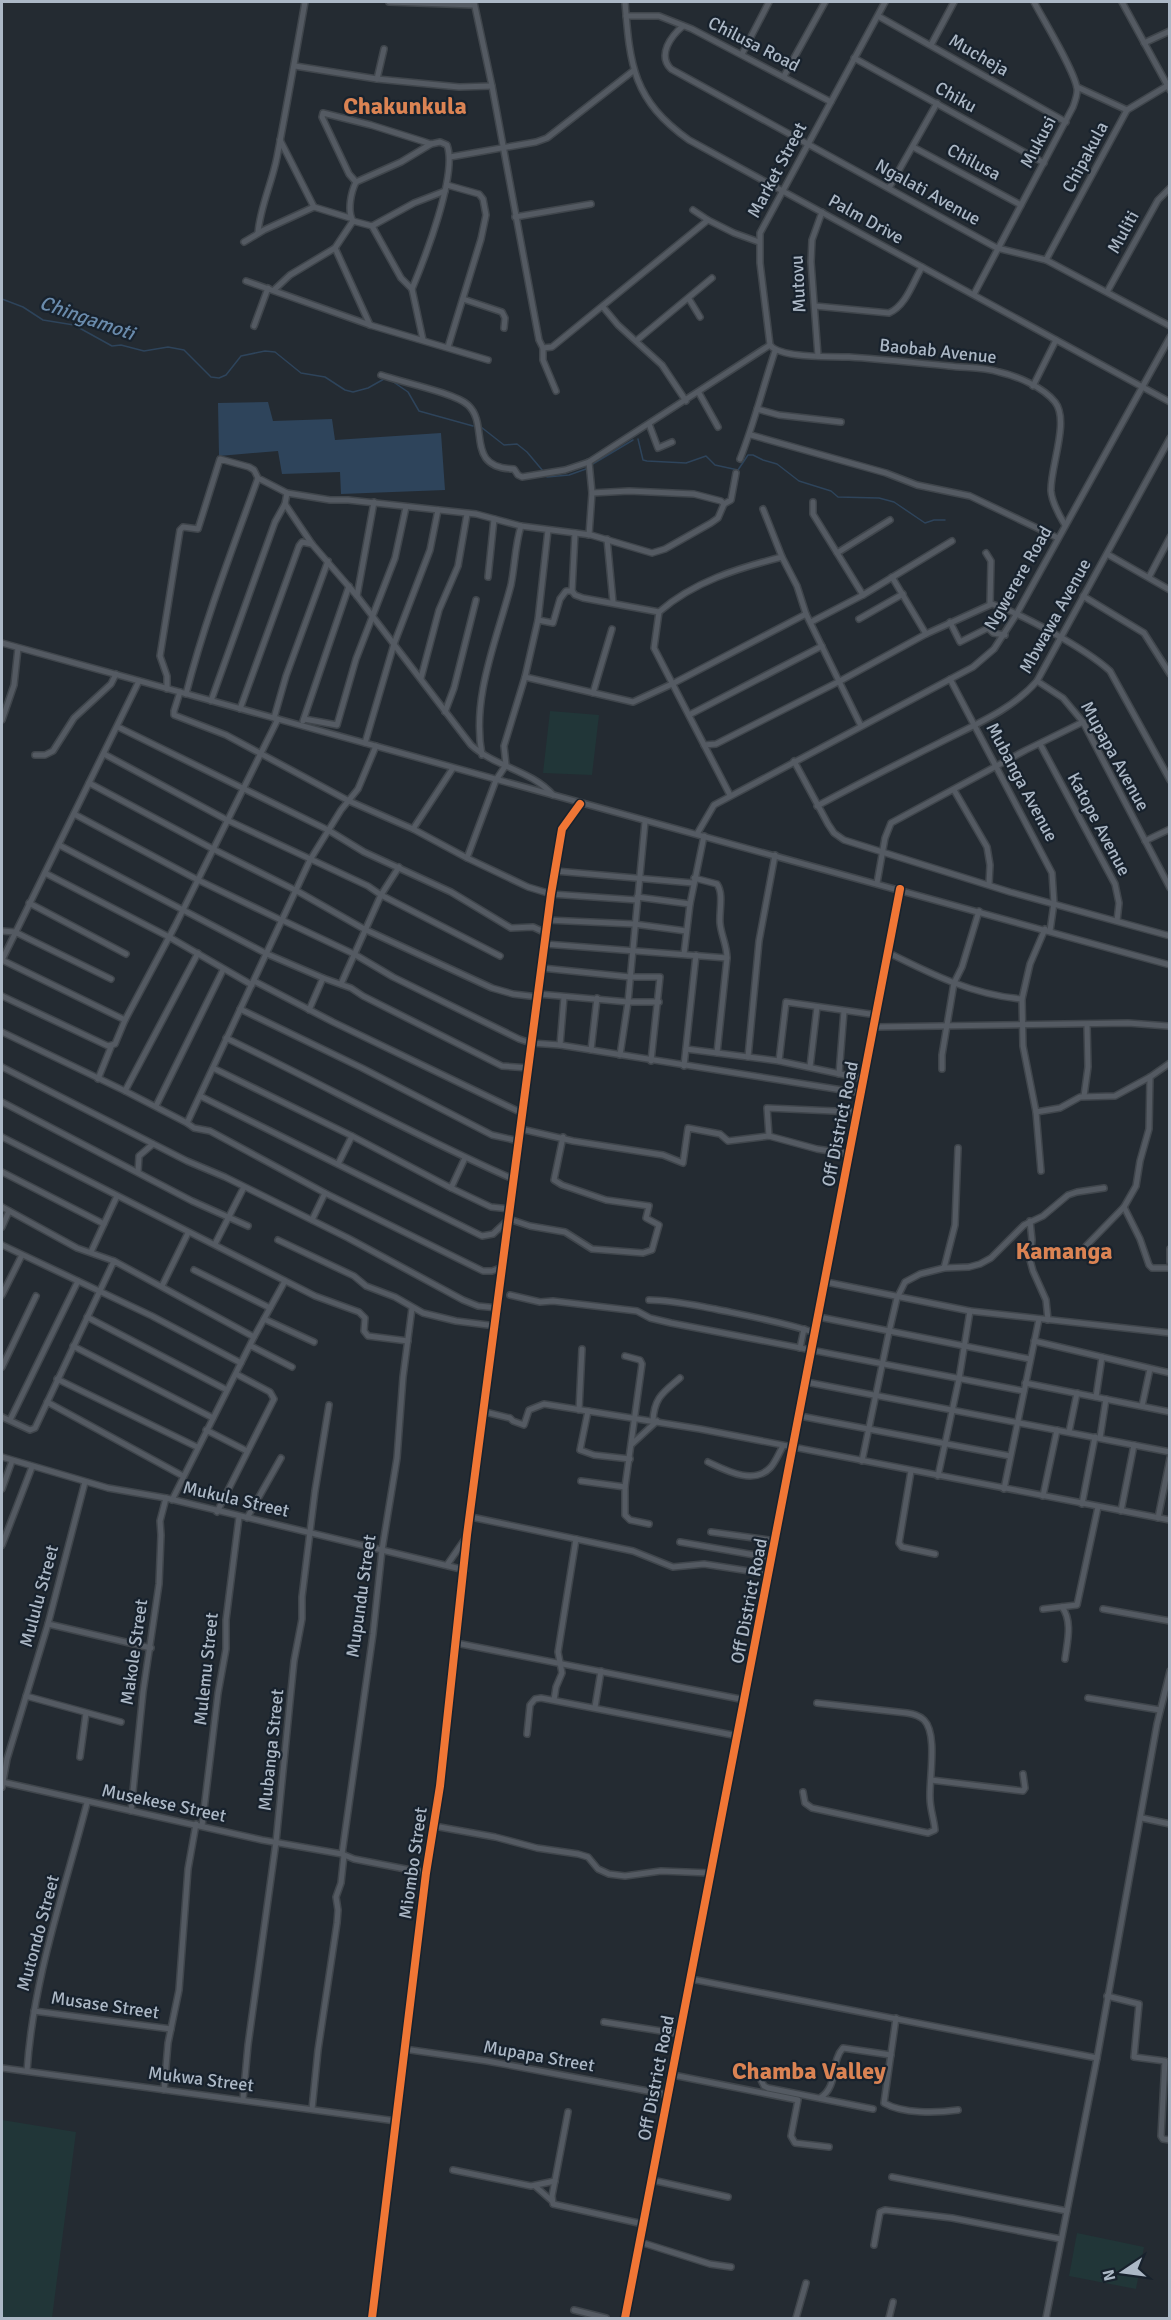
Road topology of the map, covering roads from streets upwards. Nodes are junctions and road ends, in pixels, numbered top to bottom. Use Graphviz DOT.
graph roads {
  1 [pos="305,2"];
  2 [pos="389,2"];
  3 [pos="625,2"];
  4 [pos="769,2"];
  5 [pos="825,2"];
  6 [pos="885,2"];
  7 [pos="954,2"];
  8 [pos="1034,2"];
  9 [pos="1122,2"];
  10 [pos="474,3"];
  11 [pos="626,16"];
  12 [pos="878,16"];
  13 [pos="683,26"];
  14 [pos="1170,31"];
  15 [pos="1144,44"];
  16 [pos="931,45"];
  17 [pos="384,49"];
  18 [pos="741,54"];
  19 [pos="854,58"];
  20 [pos="295,66"];
  21 [pos="633,71"];
  22 [pos="784,76"];
  23 [pos="377,79"];
  24 [pos="492,86"];
  25 [pos="1077,87"];
  26 [pos="1168,88"];
  27 [pos="831,102"];
  28 [pos="937,104"];
  29 [pos="1127,110"];
  30 [pos="1066,122"];
  31 [pos="280,139"];
  32 [pos="808,143"];
  33 [pos="431,144"];
  34 [pos="913,147"];
  35 [pos="504,148"];
  36 [pos="450,158"];
  37 [pos="1044,163"];
  38 [pos="356,182"];
  39 [pos="446,188"];
  40 [pos="889,188"];
  41 [pos="1170,188"];
  42 [pos="782,190"];
  43 [pos="591,204"];
  44 [pos="1021,205"];
  45 [pos="314,207"];
  46 [pos="693,210"];
  47 [pos="822,212"];
  48 [pos="515,217"];
  49 [pos="351,220"];
  50 [pos="708,220"];
  51 [pos="372,226"];
  52 [pos="258,233"];
  53 [pos="244,242"];
  54 [pos="759,242"];
  55 [pos="335,248"];
  56 [pos="998,248"];
  57 [pos="1046,260"];
  58 [pos="922,267"];
  59 [pos="712,278"];
  60 [pos="246,281"];
  61 [pos="271,289"];
  62 [pos="412,290"];
  63 [pos="1107,292"];
  64 [pos="974,294"];
  65 [pos="463,299"];
  66 [pos="689,299"];
  67 [pos="815,306"];
  68 [pos="603,307"];
  69 [pos="700,317"];
  70 [pos="370,325"];
  71 [pos="254,326"];
  72 [pos="1170,326"];
  73 [pos="504,328"];
  74 [pos="1170,337"];
  75 [pos="423,340"];
  76 [pos="1056,340"];
  77 [pos="636,341"];
  78 [pos="770,345"];
  79 [pos="448,347"];
  80 [pos="543,348"];
  81 [pos="775,351"];
  82 [pos="818,356"];
  83 [pos="489,360"];
  84 [pos="381,375"];
  85 [pos="1033,386"];
  86 [pos="1141,386"];
  87 [pos="556,391"];
  88 [pos="699,393"];
  89 [pos="686,401"];
  90 [pos="1170,402"];
  91 [pos="757,409"];
  92 [pos="841,422"];
  93 [pos="649,424"];
  94 [pos="718,427"];
  95 [pos="752,435"];
  96 [pos="1170,438"];
  97 [pos="672,442"];
  98 [pos="740,459"];
  99 [pos="589,462"];
  100 [pos="736,473"];
  101 [pos="258,478"];
  102 [pos="287,493"];
  103 [pos="592,493"];
  104 [pos="374,502"];
  105 [pos="813,502"];
  106 [pos="285,504"];
  107 [pos="724,504"];
  108 [pos="406,507"];
  109 [pos="763,509"];
  110 [pos="438,510"];
  111 [pos="467,514"];
  112 [pos="494,519"];
  113 [pos="891,520"];
  114 [pos="1065,525"];
  115 [pos="521,526"];
  116 [pos="548,530"];
  117 [pos="575,533"];
  118 [pos="590,535"];
  119 [pos="1170,537"];
  120 [pos="1058,538"];
  121 [pos="607,539"];
  122 [pos="952,541"];
  123 [pos="312,544"];
  124 [pos="986,552"];
  125 [pos="837,553"];
  126 [pos="1107,554"];
  127 [pos="782,557"];
  128 [pos="328,561"];
  129 [pos="488,577"];
  130 [pos="892,577"];
  131 [pos="1149,577"];
  132 [pos="349,586"];
  133 [pos="1170,590"];
  134 [pos="572,591"];
  135 [pos="903,594"];
  136 [pos="863,595"];
  137 [pos="357,596"];
  138 [pos="1083,596"];
  139 [pos="476,600"];
  140 [pos="613,602"];
  141 [pos="990,604"];
  142 [pos="659,612"];
  143 [pos="807,614"];
  144 [pos="1016,615"];
  145 [pos="373,618"];
  146 [pos="859,619"];
  147 [pos="538,620"];
  148 [pos="811,622"];
  149 [pos="950,622"];
  150 [pos="612,629"];
  151 [pos="926,634"];
  152 [pos="1005,635"];
  153 [pos="1060,638"];
  154 [pos="2,643"];
  155 [pos="394,644"];
  156 [pos="822,646"];
  157 [pos="18,648"];
  158 [pos="116,674"];
  159 [pos="1170,674"];
  160 [pos="525,677"];
  161 [pos="421,678"];
  162 [pos="950,679"];
  163 [pos="139,681"];
  164 [pos="840,681"];
  165 [pos="1037,681"];
  166 [pos="672,684"];
  167 [pos="166,689"];
  168 [pos="183,693"];
  169 [pos="593,693"];
  170 [pos="211,701"];
  171 [pos="240,709"];
  172 [pos="445,712"];
  173 [pos="689,715"];
  174 [pos="276,719"];
  175 [pos="304,719"];
  176 [pos="2,720"];
  177 [pos="1083,722"];
  178 [pos="975,724"];
  179 [pos="302,726"];
  180 [pos="861,726"];
  181 [pos="118,727"];
  182 [pos="365,743"];
  183 [pos="716,744"];
  184 [pos="1040,744"];
  185 [pos="376,746"];
  186 [pos="704,746"];
  187 [pos="261,752"];
  188 [pos="104,754"];
  189 [pos="709,754"];
  190 [pos="35,755"];
  191 [pos="482,755"];
  192 [pos="794,761"];
  193 [pos="506,765"];
  194 [pos="997,766"];
  195 [pos="453,768"];
  196 [pos="496,780"];
  197 [pos="1170,780"];
  198 [pos="89,783"];
  199 [pos="243,788"];
  200 [pos="954,790"];
  201 [pos="730,795"];
  202 [pos="554,797"];
  203 [pos="349,801"];
  204 [pos="580,804"];
  205 [pos="817,806"];
  206 [pos="74,814"];
  207 [pos="227,820"];
  208 [pos="645,822"];
  209 [pos="1170,828"];
  210 [pos="413,829"];
  211 [pos="328,830"];
  212 [pos="700,835"];
  213 [pos="1145,841"];
  214 [pos="60,845"];
  215 [pos="213,849"];
  216 [pos="883,853"];
  217 [pos="774,855"];
  218 [pos="467,858"];
  219 [pos="310,860"];
  220 [pos="399,867"];
  221 [pos="555,871"];
  222 [pos="45,873"];
  223 [pos="639,877"];
  224 [pos="198,880"];
  225 [pos="694,880"];
  226 [pos="877,883"];
  227 [pos="989,884"];
  228 [pos="1169,884"];
  229 [pos="900,889"];
  230 [pos="297,891"];
  231 [pos="551,894"];
  232 [pos="381,895"];
  233 [pos="637,899"];
  234 [pos="29,903"];
  235 [pos="1054,903"];
  236 [pos="690,904"];
  237 [pos="183,909"];
  238 [pos="978,911"];
  239 [pos="282,920"];
  240 [pos="548,920"];
  241 [pos="1117,921"];
  242 [pos="634,924"];
  243 [pos="364,929"];
  244 [pos="1047,930"];
  245 [pos="2,931"];
  246 [pos="686,931"];
  247 [pos="15,932"];
  248 [pos="546,933"];
  249 [pos="1170,936"];
  250 [pos="169,937"];
  251 [pos="545,944"];
  252 [pos="632,951"];
  253 [pos="889,953"];
  254 [pos="126,954"];
  255 [pos="198,954"];
  256 [pos="267,954"];
  257 [pos="354,954"];
  258 [pos="684,954"];
  259 [pos="696,955"];
  260 [pos="500,956"];
  261 [pos="727,957"];
  262 [pos="2,960"];
  263 [pos="1170,965"];
  264 [pos="542,968"];
  265 [pos="223,970"];
  266 [pos="630,977"];
  267 [pos="323,978"];
  268 [pos="111,979"];
  269 [pos="253,983"];
  270 [pos="954,983"];
  271 [pos="341,984"];
  272 [pos="538,995"];
  273 [pos="2,996"];
  274 [pos="564,997"];
  275 [pos="597,998"];
  276 [pos="1022,999"];
  277 [pos="628,1002"];
  278 [pos="659,1002"];
  279 [pos="817,1007"];
  280 [pos="240,1009"];
  281 [pos="309,1010"];
  282 [pos="844,1011"];
  283 [pos="877,1015"];
  284 [pos="125,1020"];
  285 [pos="946,1024"];
  286 [pos="1023,1024"];
  287 [pos="1087,1025"];
  288 [pos="1169,1026"];
  289 [pos="875,1027"];
  290 [pos="2,1032"];
  291 [pos="226,1038"];
  292 [pos="531,1043"];
  293 [pos="560,1045"];
  294 [pos="111,1047"];
  295 [pos="686,1049"];
  296 [pos="591,1050"];
  297 [pos="717,1053"];
  298 [pos="620,1055"];
  299 [pos="748,1057"];
  300 [pos="651,1061"];
  301 [pos="779,1061"];
  302 [pos="1170,1063"];
  303 [pos="684,1066"];
  304 [pos="2,1067"];
  305 [pos="810,1067"];
  306 [pos="213,1068"];
  307 [pos="529,1068"];
  308 [pos="942,1069"];
  309 [pos="838,1074"];
  310 [pos="1150,1077"];
  311 [pos="98,1079"];
  312 [pos="864,1079"];
  313 [pos="125,1091"];
  314 [pos="861,1093"];
  315 [pos="200,1096"];
  316 [pos="1084,1096"];
  317 [pos="2,1102"];
  318 [pos="156,1106"];
  319 [pos="857,1112"];
  320 [pos="1036,1112"];
  321 [pos="522,1113"];
  322 [pos="187,1123"];
  323 [pos="520,1129"];
  324 [pos="352,1136"];
  325 [pos="769,1136"];
  326 [pos="2,1137"];
  327 [pos="563,1137"];
  328 [pos="519,1141"];
  329 [pos="153,1143"];
  330 [pos="957,1148"];
  331 [pos="850,1154"];
  332 [pos="465,1158"];
  333 [pos="338,1164"];
  334 [pos="1041,1170"];
  335 [pos="2,1172"];
  336 [pos="138,1172"];
  337 [pos="513,1179"];
  338 [pos="244,1187"];
  339 [pos="451,1188"];
  340 [pos="1104,1188"];
  341 [pos="325,1193"];
  342 [pos="117,1196"];
  343 [pos="2,1207"];
  344 [pos="1124,1207"];
  345 [pos="511,1209"];
  346 [pos="9,1211"];
  347 [pos="228,1218"];
  348 [pos="509,1219"];
  349 [pos="312,1220"];
  350 [pos="1030,1221"];
  351 [pos="104,1224"];
  352 [pos="248,1226"];
  353 [pos="2,1227"];
  354 [pos="188,1233"];
  355 [pos="278,1240"];
  356 [pos="215,1244"];
  357 [pos="2,1245"];
  358 [pos="1086,1246"];
  359 [pos="1170,1249"];
  360 [pos="91,1252"];
  361 [pos="22,1255"];
  362 [pos="114,1261"];
  363 [pos="1170,1262"];
  364 [pos="503,1267"];
  365 [pos="944,1268"];
  366 [pos="1170,1268"];
  367 [pos="194,1270"];
  368 [pos="78,1281"];
  369 [pos="285,1281"];
  370 [pos="826,1282"];
  371 [pos="162,1286"];
  372 [pos="100,1291"];
  373 [pos="2,1295"];
  374 [pos="510,1295"];
  375 [pos="36,1296"];
  376 [pos="897,1298"];
  377 [pos="649,1300"];
  378 [pos="270,1308"];
  379 [pos="412,1308"];
  380 [pos="498,1308"];
  381 [pos="970,1311"];
  382 [pos="87,1317"];
  383 [pos="819,1317"];
  384 [pos="264,1319"];
  385 [pos="1039,1319"];
  386 [pos="1048,1320"];
  387 [pos="496,1326"];
  388 [pos="804,1329"];
  389 [pos="889,1332"];
  390 [pos="816,1333"];
  391 [pos="1170,1333"];
  392 [pos="254,1337"];
  393 [pos="408,1341"];
  394 [pos="1034,1341"];
  395 [pos="314,1342"];
  396 [pos="73,1346"];
  397 [pos="251,1346"];
  398 [pos="965,1347"];
  399 [pos="800,1348"];
  400 [pos="582,1349"];
  401 [pos="812,1350"];
  402 [pos="625,1356"];
  403 [pos="1101,1357"];
  404 [pos="1030,1359"];
  405 [pos="242,1363"];
  406 [pos="882,1363"];
  407 [pos="292,1366"];
  408 [pos="2,1367"];
  409 [pos="1150,1369"];
  410 [pos="1170,1372"];
  411 [pos="236,1374"];
  412 [pos="680,1378"];
  413 [pos="57,1379"];
  414 [pos="959,1379"];
  415 [pos="807,1382"];
  416 [pos="1025,1383"];
  417 [pos="227,1390"];
  418 [pos="1024,1391"];
  419 [pos="1077,1393"];
  420 [pos="876,1396"];
  421 [pos="1096,1397"];
  422 [pos="1106,1399"];
  423 [pos="47,1402"];
  424 [pos="329,1405"];
  425 [pos="1142,1406"];
  426 [pos="579,1410"];
  427 [pos="951,1411"];
  428 [pos="485,1412"];
  429 [pos="588,1412"];
  430 [pos="1170,1412"];
  431 [pos="800,1416"];
  432 [pos="2,1417"];
  433 [pos="213,1418"];
  434 [pos="633,1419"];
  435 [pos="10,1420"];
  436 [pos="655,1421"];
  437 [pos="1017,1423"];
  438 [pos="870,1429"];
  439 [pos="206,1430"];
  440 [pos="1057,1430"];
  441 [pos="1070,1432"];
  442 [pos="1098,1438"];
  443 [pos="632,1444"];
  444 [pos="943,1444"];
  445 [pos="783,1446"];
  446 [pos="1134,1446"];
  447 [pos="197,1447"];
  448 [pos="794,1449"];
  449 [pos="247,1451"];
  450 [pos="1170,1452"];
  451 [pos="1010,1455"];
  452 [pos="2,1457"];
  453 [pos="281,1458"];
  454 [pos="1170,1458"];
  455 [pos="630,1459"];
  456 [pos="12,1461"];
  457 [pos="862,1461"];
  458 [pos="708,1462"];
  459 [pos="32,1467"];
  460 [pos="911,1471"];
  461 [pos="183,1476"];
  462 [pos="938,1476"];
  463 [pos="581,1481"];
  464 [pos="85,1482"];
  465 [pos="625,1487"];
  466 [pos="2,1489"];
  467 [pos="1004,1489"];
  468 [pos="1043,1497"];
  469 [pos="169,1499"];
  470 [pos="1082,1504"];
  471 [pos="1098,1507"];
  472 [pos="1121,1511"];
  473 [pos="217,1512"];
  474 [pos="239,1517"];
  475 [pos="471,1517"];
  476 [pos="247,1518"];
  477 [pos="1158,1518"];
  478 [pos="1170,1520"];
  479 [pos="649,1524"];
  480 [pos="310,1532"];
  481 [pos="711,1532"];
  482 [pos="467,1535"];
  483 [pos="576,1539"];
  484 [pos="776,1541"];
  485 [pos="680,1542"];
  486 [pos="2,1545"];
  487 [pos="382,1550"];
  488 [pos="935,1554"];
  489 [pos="772,1558"];
  490 [pos="447,1565"];
  491 [pos="465,1570"];
  492 [pos="769,1574"];
  493 [pos="1062,1607"];
  494 [pos="1043,1609"];
  495 [pos="1103,1609"];
  496 [pos="1170,1621"];
  497 [pos="48,1624"];
  498 [pos="456,1643"];
  499 [pos="151,1648"];
  500 [pos="1065,1659"];
  501 [pos="559,1663"];
  502 [pos="601,1671"];
  503 [pos="1170,1671"];
  504 [pos="26,1696"];
  505 [pos="1088,1698"];
  506 [pos="554,1700"];
  507 [pos="745,1700"];
  508 [pos="817,1702"];
  509 [pos="595,1707"];
  510 [pos="1160,1710"];
  511 [pos="86,1713"];
  512 [pos="121,1722"];
  513 [pos="526,1734"];
  514 [pos="738,1736"];
  515 [pos="80,1757"];
  516 [pos="1023,1774"];
  517 [pos="931,1780"];
  518 [pos="2,1784"];
  519 [pos="803,1792"];
  520 [pos="87,1803"];
  521 [pos="131,1811"];
  522 [pos="1142,1818"];
  523 [pos="1170,1824"];
  524 [pos="199,1825"];
  525 [pos="434,1826"];
  526 [pos="276,1842"];
  527 [pos="343,1854"];
  528 [pos="426,1873"];
  529 [pos="710,1873"];
  530 [pos="691,1979"];
  531 [pos="1107,1996"];
  532 [pos="34,2011"];
  533 [pos="896,2018"];
  534 [pos="604,2022"];
  535 [pos="171,2029"];
  536 [pos="680,2034"];
  537 [pos="404,2049"];
  538 [pos="891,2055"];
  539 [pos="1097,2058"];
  540 [pos="2,2068"];
  541 [pos="27,2072"];
  542 [pos="672,2075"];
  543 [pos="760,2078"];
  544 [pos="164,2090"];
  545 [pos="669,2096"];
  546 [pos="820,2098"];
  547 [pos="243,2099"];
  548 [pos="312,2109"];
  549 [pos="873,2109"];
  550 [pos="958,2110"];
  551 [pos="568,2112"];
  552 [pos="396,2121"];
  553 [pos="1170,2140"];
  554 [pos="829,2147"];
  555 [pos="453,2170"];
  556 [pos="892,2177"];
  557 [pos="652,2180"];
  558 [pos="555,2181"];
  559 [pos="535,2186"];
  560 [pos="728,2197"];
  561 [pos="552,2202"];
  562 [pos="1067,2211"];
  563 [pos="644,2224"];
  564 [pos="1061,2239"];
  565 [pos="640,2242"];
  566 [pos="874,2245"];
  567 [pos="731,2267"];
  568 [pos="806,2283"];
  569 [pos="893,2302"];
  570 [pos="574,2310"];
  571 [pos="372,2319"];
  572 [pos="606,2319"];
  573 [pos="625,2319"];
  574 [pos="796,2319"];
  575 [pos="890,2319"];
  576 [pos="1046,2319"];
  1 -- 20 [label="street"];
  2 -- 10 [label="street"];
  3 -- 11 [label="street, Palm Drive"];
  4 -- 18 [label="street"];
  5 -- 22 [label="street"];
  6 -- 12 [label="street, Market Street"];
  7 -- 16 [label="street"];
  8 -- 25 [label="street"];
  9 -- 15 [label="street"];
  10 -- 24 [label="street"];
  11 -- 13 [label="street, Chilusa Road"];
  11 -- 21 [label="street, Palm Drive"];
  12 -- 16 [label="street, Mucheja"];
  12 -- 19 [label="street, Market Street"];
  13 -- 18 [label="street, Chilusa Road"];
  13 -- 32 [label="street, Ngalati Avenue"];
  14 -- 15 [label="street"];
  15 -- 26 [label="street"];
  16 -- 30 [label="street, Mucheja"];
  17 -- 23 [label="street"];
  18 -- 22 [label="street, Chilusa Road"];
  19 -- 27 [label="street, Market Street"];
  19 -- 28 [label="street, Chiku"];
  20 -- 23 [label="street"];
  20 -- 31 [label="street"];
  21 -- 35 [label="street"];
  21 -- 42 [label="street, Palm Drive"];
  22 -- 27 [label="street, Chilusa Road"];
  23 -- 24 [label="street"];
  24 -- 35 [label="street"];
  25 -- 29 [label="street"];
  25 -- 30 [label="street, Mukusi"];
  26 -- 29 [label="street, Chipakula"];
  27 -- 32 [label="street, Market Street"];
  28 -- 34 [label="street"];
  28 -- 37 [label="street, Chiku"];
  29 -- 57 [label="street, Chipakula"];
  30 -- 37 [label="street, Mukusi"];
  31 -- 45 [label="street"];
  31 -- 52 [label="street"];
  32 -- 40 [label="street, Ngalati Avenue"];
  32 -- 42 [label="street, Market Street"];
  33 -- 36 [label="street"];
  33 -- 38 [label="street"];
  33 -- 38 [label="street"];
  34 -- 40 [label="street"];
  34 -- 44 [label="street, Chilusa"];
  35 -- 36 [label="street"];
  35 -- 48 [label="street"];
  36 -- 39 [label="street"];
  37 -- 44 [label="street, Mukusi"];
  38 -- 49 [label="street"];
  39 -- 51 [label="street"];
  39 -- 62 [label="street"];
  39 -- 65 [label="street"];
  40 -- 56 [label="street, Ngalati Avenue"];
  41 -- 63 [label="street, Muliti"];
  42 -- 47 [label="street, Palm Drive"];
  42 -- 54 [label="street, Market Street"];
  43 -- 48 [label="street"];
  44 -- 56 [label="street, Mukusi"];
  45 -- 49 [label="street"];
  45 -- 52 [label="street"];
  46 -- 50 [label="street"];
  47 -- 58 [label="street, Palm Drive"];
  47 -- 67 [label="street, Mutovu"];
  48 -- 80 [label="street"];
  49 -- 51 [label="street"];
  49 -- 55 [label="street"];
  50 -- 54 [label="street"];
  50 -- 68 [label="street"];
  51 -- 62 [label="street"];
  52 -- 53 [label="street"];
  54 -- 78 [label="street, Market Street"];
  55 -- 61 [label="street"];
  55 -- 70 [label="street"];
  56 -- 57 [label="street, Ngalati Avenue"];
  56 -- 64 [label="street, Mukusi"];
  57 -- 63 [label="street, Ngalati Avenue"];
  58 -- 64 [label="street, Palm Drive"];
  58 -- 67 [label="street"];
  59 -- 66 [label="street"];
  60 -- 61 [label="street"];
  61 -- 70 [label="street"];
  61 -- 71 [label="street"];
  62 -- 75 [label="street"];
  63 -- 72 [label="street, Ngalati Avenue"];
  64 -- 76 [label="street, Palm Drive"];
  65 -- 73 [label="street"];
  65 -- 79 [label="street"];
  66 -- 69 [label="street"];
  66 -- 77 [label="street"];
  67 -- 82 [label="street, Mutovu"];
  68 -- 77 [label="street"];
  68 -- 80 [label="street"];
  70 -- 75 [label="street"];
  74 -- 86 [label="street, Ngwerere Road"];
  75 -- 79 [label="street"];
  76 -- 85 [label="street"];
  76 -- 86 [label="street, Palm Drive"];
  77 -- 89 [label="street"];
  78 -- 81 [label="street"];
  78 -- 88 [label="street"];
  79 -- 83 [label="street"];
  80 -- 87 [label="street"];
  81 -- 82 [label="street, Baobab Avenue"];
  81 -- 91 [label="street"];
  82 -- 85 [label="street, Baobab Avenue"];
  84 -- 99 [label="street"];
  85 -- 114 [label="street, Baobab Avenue"];
  86 -- 90 [label="street, Palm Drive"];
  86 -- 114 [label="street, Ngwerere Road"];
  88 -- 89 [label="street"];
  88 -- 94 [label="street"];
  89 -- 93 [label="street"];
  91 -- 92 [label="street"];
  91 -- 95 [label="street"];
  93 -- 97 [label="street"];
  93 -- 99 [label="street"];
  95 -- 98 [label="street"];
  95 -- 120 [label="street"];
  96 -- 126 [label="street, Mbwawa Avenue"];
  99 -- 103 [label="street"];
  100 -- 107 [label="street"];
  101 -- 102 [label="street"];
  101 -- 167 [label="street"];
  101 -- 168 [label="street"];
  102 -- 104 [label="street"];
  102 -- 106 [label="street"];
  103 -- 107 [label="street"];
  103 -- 118 [label="street"];
  104 -- 108 [label="street"];
  104 -- 137 [label="street"];
  105 -- 125 [label="street"];
  106 -- 123 [label="street"];
  106 -- 170 [label="street"];
  107 -- 121 [label="street"];
  108 -- 110 [label="street"];
  108 -- 145 [label="street"];
  109 -- 127 [label="street"];
  110 -- 111 [label="street"];
  110 -- 155 [label="street"];
  111 -- 112 [label="street"];
  111 -- 161 [label="street"];
  112 -- 115 [label="street"];
  112 -- 129 [label="street"];
  113 -- 125 [label="street"];
  114 -- 120 [label="street, Ngwerere Road"];
  115 -- 116 [label="street"];
  115 -- 191 [label="street"];
  116 -- 117 [label="street"];
  116 -- 147 [label="street"];
  117 -- 118 [label="street"];
  117 -- 134 [label="street"];
  118 -- 121 [label="street"];
  119 -- 131 [label="street"];
  120 -- 144 [label="street, Ngwerere Road"];
  121 -- 140 [label="street"];
  122 -- 130 [label="street"];
  123 -- 128 [label="street"];
  123 -- 171 [label="street"];
  124 -- 141 [label="street"];
  125 -- 136 [label="street"];
  126 -- 131 [label="street"];
  126 -- 138 [label="street, Mbwawa Avenue"];
  127 -- 142 [label="street"];
  127 -- 143 [label="street"];
  128 -- 132 [label="street"];
  128 -- 174 [label="street"];
  130 -- 135 [label="street"];
  130 -- 136 [label="street"];
  131 -- 133 [label="street"];
  132 -- 137 [label="street"];
  132 -- 175 [label="street"];
  134 -- 140 [label="street"];
  134 -- 147 [label="street"];
  135 -- 146 [label="street"];
  135 -- 151 [label="street"];
  136 -- 148 [label="street"];
  137 -- 145 [label="street"];
  138 -- 153 [label="street, Mbwawa Avenue"];
  138 -- 159 [label="street"];
  139 -- 172 [label="street"];
  140 -- 142 [label="street"];
  141 -- 144 [label="street"];
  141 -- 149 [label="street"];
  142 -- 166 [label="street"];
  143 -- 148 [label="street"];
  143 -- 166 [label="street"];
  144 -- 152 [label="street, Ngwerere Road"];
  144 -- 153 [label="street"];
  145 -- 155 [label="street"];
  145 -- 175 [label="street"];
  147 -- 160 [label="street"];
  148 -- 156 [label="street"];
  149 -- 151 [label="street"];
  149 -- 152 [label="street"];
  150 -- 169 [label="street"];
  151 -- 164 [label="street"];
  152 -- 162 [label="street, Ngwerere Road"];
  153 -- 165 [label="street, Mbwawa Avenue"];
  153 -- 197 [label="street"];
  154 -- 157 [label="street"];
  155 -- 161 [label="street"];
  155 -- 182 [label="street"];
  156 -- 164 [label="street"];
  156 -- 173 [label="street"];
  157 -- 158 [label="street"];
  157 -- 176 [label="street"];
  158 -- 163 [label="street"];
  158 -- 190 [label="street"];
  160 -- 169 [label="street"];
  160 -- 193 [label="street"];
  161 -- 172 [label="street"];
  162 -- 178 [label="street, Mubanga Avenue"];
  162 -- 180 [label="street, Ngwerere Road"];
  163 -- 167 [label="street"];
  163 -- 181 [label="street"];
  164 -- 180 [label="street"];
  164 -- 183 [label="street"];
  165 -- 177 [label="street, Mupapa Avenue"];
  165 -- 178 [label="street, Mbwawa Avenue"];
  166 -- 169 [label="street"];
  166 -- 173 [label="street"];
  167 -- 168 [label="street"];
  168 -- 170 [label="street"];
  168 -- 187 [label="street"];
  170 -- 171 [label="street"];
  171 -- 174 [label="street"];
  172 -- 191 [label="street"];
  173 -- 186 [label="street"];
  174 -- 179 [label="street"];
  174 -- 187 [label="street"];
  175 -- 179 [label="street"];
  177 -- 184 [label="street"];
  177 -- 213 [label="street, Mupapa Avenue"];
  178 -- 194 [label="street, Mubanga Avenue"];
  178 -- 205 [label="street, Mbwawa Avenue"];
  179 -- 182 [label="street"];
  180 -- 192 [label="street, Ngwerere Road"];
  181 -- 188 [label="street"];
  181 -- 199 [label="street"];
  182 -- 185 [label="street"];
  183 -- 186 [label="street"];
  183 -- 189 [label="street"];
  184 -- 194 [label="street"];
  184 -- 241 [label="street, Katope Avenue"];
  185 -- 195 [label="street"];
  185 -- 203 [label="street"];
  186 -- 189 [label="street"];
  187 -- 199 [label="street"];
  187 -- 203 [label="street"];
  188 -- 198 [label="street"];
  188 -- 207 [label="street"];
  189 -- 201 [label="street"];
  191 -- 193 [label="street"];
  192 -- 201 [label="street, Ngwerere Road"];
  192 -- 205 [label="street"];
  193 -- 196 [label="street"];
  193 -- 202 [label="street"];
  194 -- 200 [label="street"];
  194 -- 235 [label="street, Mubanga Avenue"];
  195 -- 196 [label="street"];
  195 -- 210 [label="street"];
  196 -- 202 [label="street"];
  196 -- 218 [label="street"];
  198 -- 206 [label="street"];
  198 -- 215 [label="street"];
  199 -- 207 [label="street"];
  199 -- 211 [label="street"];
  200 -- 216 [label="street"];
  200 -- 227 [label="street"];
  201 -- 212 [label="street, Ngwerere Road"];
  202 -- 204 [label="street"];
  203 -- 210 [label="street"];
  203 -- 211 [label="street"];
  204 -- 208 [label="street"];
  204 -- 221 [label="street, Miombo Street"];
  205 -- 216 [label="street"];
  206 -- 214 [label="street"];
  206 -- 224 [label="street"];
  207 -- 215 [label="street"];
  207 -- 219 [label="street"];
  208 -- 212 [label="street"];
  208 -- 223 [label="street"];
  209 -- 213 [label="street"];
  210 -- 218 [label="street"];
  211 -- 219 [label="street"];
  211 -- 220 [label="street"];
  212 -- 217 [label="street"];
  212 -- 225 [label="street, Ngwerere Road"];
  213 -- 228 [label="street, Mupapa Avenue"];
  214 -- 222 [label="street"];
  214 -- 237 [label="street"];
  215 -- 224 [label="street"];
  215 -- 230 [label="street"];
  216 -- 226 [label="street"];
  216 -- 227 [label="street"];
  217 -- 226 [label="street"];
  217 -- 299 [label="street"];
  218 -- 231 [label="street"];
  219 -- 230 [label="street"];
  219 -- 232 [label="street"];
  220 -- 232 [label="street"];
  220 -- 248 [label="street"];
  221 -- 223 [label="street"];
  221 -- 231 [label="street, Miombo Street"];
  222 -- 234 [label="street"];
  222 -- 250 [label="street"];
  223 -- 225 [label="street"];
  223 -- 233 [label="street"];
  224 -- 237 [label="street"];
  224 -- 239 [label="street"];
  225 -- 236 [label="street, Ngwerere Road"];
  225 -- 261 [label="street"];
  226 -- 229 [label="street"];
  227 -- 235 [label="street"];
  229 -- 238 [label="street"];
  229 -- 253 [label="street, Off District Road"];
  230 -- 239 [label="street"];
  230 -- 243 [label="street"];
  231 -- 233 [label="street"];
  231 -- 240 [label="street, Miombo Street"];
  232 -- 243 [label="street"];
  232 -- 260 [label="street"];
  233 -- 236 [label="street"];
  233 -- 242 [label="street"];
  234 -- 247 [label="street"];
  234 -- 254 [label="street"];
  235 -- 241 [label="street"];
  235 -- 244 [label="street, Mubanga Avenue"];
  236 -- 246 [label="street, Ngwerere Road"];
  237 -- 250 [label="street"];
  237 -- 256 [label="street"];
  238 -- 244 [label="street"];
  238 -- 270 [label="street"];
  239 -- 256 [label="street"];
  239 -- 257 [label="street"];
  240 -- 242 [label="street"];
  240 -- 248 [label="street, Miombo Street"];
  241 -- 249 [label="street"];
  242 -- 246 [label="street"];
  242 -- 252 [label="street"];
  243 -- 257 [label="street"];
  243 -- 272 [label="street"];
  244 -- 263 [label="street"];
  244 -- 276 [label="street, Mubanga Avenue"];
  245 -- 247 [label="street"];
  246 -- 258 [label="street, Ngwerere Road"];
  247 -- 262 [label="street"];
  247 -- 268 [label="street"];
  248 -- 251 [label="street, Miombo Street"];
  250 -- 255 [label="street"];
  250 -- 284 [label="street"];
  251 -- 252 [label="street"];
  251 -- 264 [label="street, Miombo Street"];
  252 -- 258 [label="street"];
  252 -- 266 [label="street"];
  253 -- 270 [label="street"];
  253 -- 283 [label="street, Off District Road"];
  255 -- 265 [label="street"];
  255 -- 313 [label="street"];
  256 -- 267 [label="street"];
  256 -- 269 [label="street"];
  257 -- 271 [label="street"];
  257 -- 292 [label="street"];
  258 -- 259 [label="street"];
  259 -- 261 [label="street"];
  259 -- 295 [label="street"];
  261 -- 297 [label="street"];
  262 -- 284 [label="street"];
  264 -- 266 [label="street"];
  264 -- 272 [label="street, Miombo Street"];
  265 -- 269 [label="street"];
  265 -- 318 [label="street"];
  266 -- 277 [label="street"];
  266 -- 278 [label="street"];
  267 -- 271 [label="street"];
  267 -- 281 [label="street"];
  269 -- 280 [label="street"];
  269 -- 281 [label="street"];
  270 -- 276 [label="street"];
  270 -- 285 [label="street"];
  271 -- 307 [label="street"];
  272 -- 274 [label="street"];
  272 -- 292 [label="street, Miombo Street"];
  273 -- 294 [label="street"];
  274 -- 275 [label="street"];
  274 -- 293 [label="street"];
  275 -- 277 [label="street"];
  275 -- 296 [label="street"];
  276 -- 286 [label="street, Mubanga Avenue"];
  277 -- 278 [label="street"];
  277 -- 298 [label="street"];
  278 -- 300 [label="street"];
  279 -- 282 [label="street"];
  279 -- 301 [label="street"];
  279 -- 305 [label="street"];
  280 -- 291 [label="street"];
  280 -- 328 [label="street"];
  281 -- 321 [label="street"];
  282 -- 283 [label="street"];
  282 -- 309 [label="street"];
  283 -- 289 [label="street, Off District Road"];
  284 -- 294 [label="street"];
  285 -- 286 [label="street"];
  285 -- 289 [label="street"];
  285 -- 308 [label="street"];
  286 -- 287 [label="street"];
  286 -- 320 [label="street, Mubanga Avenue"];
  287 -- 288 [label="street"];
  287 -- 316 [label="street"];
  289 -- 312 [label="street, Off District Road"];
  290 -- 311 [label="street"];
  291 -- 306 [label="street"];
  291 -- 332 [label="street"];
  292 -- 293 [label="street"];
  292 -- 307 [label="street, Miombo Street"];
  293 -- 296 [label="street"];
  294 -- 311 [label="street"];
  295 -- 297 [label="street"];
  295 -- 303 [label="street"];
  296 -- 298 [label="street"];
  297 -- 299 [label="street"];
  298 -- 300 [label="street"];
  299 -- 301 [label="street"];
  300 -- 303 [label="street"];
  301 -- 305 [label="street"];
  302 -- 310 [label="street"];
  303 -- 314 [label="street"];
  304 -- 329 [label="street"];
  305 -- 309 [label="street"];
  306 -- 315 [label="street"];
  306 -- 324 [label="street"];
  307 -- 321 [label="street, Miombo Street"];
  309 -- 312 [label="street"];
  310 -- 316 [label="street"];
  310 -- 344 [label="street"];
  311 -- 313 [label="street"];
  312 -- 314 [label="street, Off District Road"];
  313 -- 318 [label="street"];
  314 -- 319 [label="street, Off District Road"];
  315 -- 322 [label="street"];
  315 -- 333 [label="street"];
  316 -- 320 [label="street"];
  317 -- 336 [label="street"];
  318 -- 322 [label="street"];
  319 -- 325 [label="street"];
  319 -- 331 [label="street, Off District Road"];
  320 -- 334 [label="street, Mubanga Avenue"];
  321 -- 323 [label="street, Miombo Street"];
  322 -- 341 [label="street"];
  323 -- 327 [label="street"];
  323 -- 328 [label="street, Miombo Street"];
  324 -- 333 [label="street"];
  324 -- 339 [label="street"];
  325 -- 327 [label="street"];
  325 -- 331 [label="street"];
  326 -- 342 [label="street"];
  327 -- 348 [label="street"];
  328 -- 337 [label="street, Miombo Street"];
  329 -- 336 [label="street"];
  329 -- 338 [label="street"];
  330 -- 365 [label="street"];
  331 -- 370 [label="street, Off District Road"];
  332 -- 337 [label="street"];
  332 -- 339 [label="street"];
  333 -- 348 [label="street"];
  335 -- 351 [label="street"];
  336 -- 347 [label="street"];
  337 -- 345 [label="street, Miombo Street"];
  338 -- 347 [label="street"];
  338 -- 349 [label="street"];
  339 -- 345 [label="street"];
  340 -- 350 [label="street"];
  341 -- 349 [label="street"];
  341 -- 364 [label="street"];
  342 -- 351 [label="street"];
  342 -- 354 [label="street"];
  343 -- 346 [label="street"];
  344 -- 358 [label="street"];
  344 -- 366 [label="street"];
  345 -- 348 [label="street, Miombo Street"];
  346 -- 353 [label="street"];
  346 -- 360 [label="street"];
  347 -- 352 [label="street"];
  347 -- 356 [label="street"];
  348 -- 364 [label="street, Miombo Street"];
  349 -- 380 [label="street"];
  350 -- 365 [label="street"];
  350 -- 386 [label="street"];
  351 -- 360 [label="street"];
  354 -- 356 [label="street"];
  354 -- 371 [label="street"];
  355 -- 379 [label="street"];
  356 -- 369 [label="street"];
  357 -- 361 [label="street"];
  359 -- 363 [label="street"];
  360 -- 362 [label="street"];
  361 -- 368 [label="street"];
  361 -- 373 [label="street"];
  362 -- 371 [label="street"];
  362 -- 372 [label="street"];
  364 -- 380 [label="street, Miombo Street"];
  365 -- 376 [label="street"];
  367 -- 378 [label="street"];
  368 -- 372 [label="street"];
  368 -- 435 [label="street"];
  369 -- 378 [label="street, Makole Street"];
  369 -- 393 [label="street"];
  370 -- 376 [label="street"];
  370 -- 383 [label="street, Off District Road"];
  371 -- 392 [label="street"];
  372 -- 382 [label="street"];
  372 -- 405 [label="street"];
  374 -- 399 [label="street"];
  375 -- 408 [label="street"];
  376 -- 381 [label="street"];
  376 -- 389 [label="street"];
  377 -- 388 [label="street"];
  378 -- 384 [label="street, Makole Street"];
  379 -- 387 [label="street"];
  379 -- 393 [label="street, Mupundu Street"];
  380 -- 387 [label="street, Miombo Street"];
  381 -- 385 [label="street"];
  381 -- 398 [label="street"];
  382 -- 396 [label="street"];
  382 -- 417 [label="street"];
  383 -- 389 [label="street"];
  383 -- 390 [label="street, Off District Road"];
  384 -- 392 [label="street, Makole Street"];
  384 -- 395 [label="street"];
  385 -- 386 [label="street"];
  385 -- 394 [label="street"];
  386 -- 391 [label="street"];
  387 -- 428 [label="street, Miombo Street"];
  388 -- 390 [label="street"];
  388 -- 399 [label="street"];
  389 -- 398 [label="street"];
  389 -- 406 [label="street"];
  390 -- 401 [label="street, Off District Road"];
  392 -- 397 [label="street, Makole Street"];
  393 -- 487 [label="street, Mupundu Street"];
  394 -- 403 [label="street"];
  394 -- 404 [label="street"];
  396 -- 413 [label="street"];
  396 -- 433 [label="street"];
  397 -- 405 [label="street, Makole Street"];
  397 -- 407 [label="street"];
  398 -- 404 [label="street"];
  398 -- 414 [label="street"];
  399 -- 401 [label="street"];
  400 -- 426 [label="street"];
  401 -- 406 [label="street"];
  401 -- 415 [label="street, Off District Road"];
  402 -- 434 [label="street"];
  403 -- 409 [label="street"];
  403 -- 421 [label="street"];
  404 -- 416 [label="street"];
  405 -- 411 [label="street, Makole Street"];
  406 -- 414 [label="street"];
  406 -- 420 [label="street"];
  409 -- 410 [label="street"];
  409 -- 425 [label="street"];
  411 -- 417 [label="street, Makole Street"];
  411 -- 449 [label="street"];
  412 -- 436 [label="street"];
  413 -- 423 [label="street"];
  413 -- 447 [label="street"];
  414 -- 418 [label="street"];
  414 -- 427 [label="street"];
  415 -- 420 [label="street"];
  415 -- 431 [label="street, Off District Road"];
  416 -- 418 [label="street"];
  416 -- 419 [label="street"];
  417 -- 433 [label="street, Makole Street"];
  418 -- 437 [label="street"];
  419 -- 421 [label="street"];
  419 -- 441 [label="street"];
  420 -- 427 [label="street"];
  420 -- 438 [label="street"];
  421 -- 422 [label="street"];
  422 -- 425 [label="street"];
  422 -- 442 [label="street"];
  423 -- 435 [label="street"];
  423 -- 461 [label="street"];
  424 -- 480 [label="street, Mubanga Street"];
  425 -- 430 [label="street"];
  426 -- 428 [label="street"];
  426 -- 429 [label="street"];
  427 -- 437 [label="street"];
  427 -- 444 [label="street"];
  428 -- 475 [label="street, Miombo Street"];
  429 -- 434 [label="street"];
  429 -- 455 [label="street"];
  431 -- 438 [label="street"];
  431 -- 448 [label="street, Off District Road"];
  432 -- 435 [label="street"];
  433 -- 439 [label="street, Makole Street"];
  434 -- 436 [label="street"];
  434 -- 443 [label="street"];
  436 -- 443 [label="street"];
  436 -- 445 [label="street"];
  437 -- 440 [label="street"];
  437 -- 451 [label="street"];
  438 -- 444 [label="street"];
  438 -- 457 [label="street"];
  439 -- 447 [label="street, Makole Street"];
  439 -- 449 [label="street"];
  440 -- 441 [label="street"];
  440 -- 468 [label="street"];
  441 -- 442 [label="street"];
  442 -- 446 [label="street"];
  442 -- 470 [label="street"];
  443 -- 455 [label="street"];
  444 -- 451 [label="street"];
  444 -- 462 [label="street"];
  445 -- 448 [label="street"];
  445 -- 458 [label="street"];
  446 -- 450 [label="street"];
  446 -- 472 [label="street"];
  447 -- 461 [label="street, Makole Street"];
  448 -- 457 [label="street"];
  448 -- 484 [label="street, Off District Road"];
  449 -- 473 [label="street"];
  451 -- 467 [label="street"];
  452 -- 456 [label="street, Mukula Street"];
  453 -- 476 [label="street"];
  454 -- 477 [label="street"];
  455 -- 465 [label="street"];
  456 -- 459 [label="street, Mukula Street"];
  456 -- 466 [label="street"];
  457 -- 460 [label="street"];
  459 -- 464 [label="street, Mukula Street"];
  459 -- 486 [label="street"];
  460 -- 462 [label="street"];
  460 -- 488 [label="street"];
  461 -- 469 [label="street, Makole Street"];
  462 -- 467 [label="street"];
  463 -- 465 [label="street"];
  464 -- 469 [label="street, Mukula Street"];
  464 -- 497 [label="street, Mululu Street"];
  465 -- 479 [label="street"];
  467 -- 468 [label="street"];
  468 -- 470 [label="street"];
  469 -- 473 [label="street, Mukula Street"];
  469 -- 499 [label="street, Makole Street"];
  470 -- 471 [label="street"];
  471 -- 472 [label="street"];
  471 -- 493 [label="street"];
  472 -- 477 [label="street"];
  473 -- 474 [label="street, Mukula Street"];
  474 -- 476 [label="street, Mukula Street"];
  474 -- 524 [label="street, Mulemu Street"];
  475 -- 482 [label="street, Miombo Street"];
  475 -- 483 [label="street"];
  476 -- 480 [label="street, Mukula Street"];
  477 -- 478 [label="street"];
  480 -- 487 [label="street, Mukula Street"];
  480 -- 526 [label="street, Mubanga Street"];
  481 -- 484 [label="street"];
  482 -- 490 [label="street"];
  482 -- 491 [label="street, Miombo Street"];
  483 -- 492 [label="street"];
  483 -- 501 [label="street"];
  484 -- 489 [label="street, Off District Road"];
  485 -- 489 [label="street"];
  487 -- 490 [label="street, Mukula Street"];
  487 -- 527 [label="street, Mupundu Street"];
  489 -- 492 [label="street, Off District Road"];
  490 -- 491 [label="street, Mukula Street"];
  491 -- 498 [label="street, Miombo Street"];
  492 -- 507 [label="street, Off District Road"];
  493 -- 494 [label="street"];
  493 -- 500 [label="street"];
  495 -- 496 [label="street"];
  497 -- 499 [label="street"];
  497 -- 504 [label="street, Mululu Street"];
  498 -- 501 [label="street"];
  498 -- 525 [label="street, Miombo Street"];
  499 -- 521 [label="street, Makole Street"];
  501 -- 502 [label="street"];
  501 -- 506 [label="street"];
  502 -- 507 [label="street"];
  502 -- 509 [label="street"];
  503 -- 510 [label="street"];
  504 -- 511 [label="street"];
  504 -- 518 [label="street, Mululu Street"];
  505 -- 510 [label="street"];
  506 -- 509 [label="street"];
  506 -- 513 [label="street"];
  507 -- 514 [label="street, Off District Road"];
  508 -- 517 [label="street"];
  509 -- 514 [label="street"];
  510 -- 522 [label="street"];
  511 -- 512 [label="street"];
  511 -- 515 [label="street"];
  514 -- 529 [label="street, Off District Road"];
  516 -- 517 [label="street"];
  517 -- 519 [label="street"];
  518 -- 520 [label="street, Musekese Street"];
  520 -- 521 [label="street, Musekese Street"];
  520 -- 532 [label="street, Mutondo Street"];
  521 -- 524 [label="street, Musekese Street"];
  522 -- 523 [label="street"];
  522 -- 531 [label="street"];
  524 -- 526 [label="street, Musekese Street"];
  524 -- 535 [label="street, Mulemu Street"];
  525 -- 528 [label="street, Miombo Street"];
  525 -- 529 [label="street"];
  526 -- 527 [label="street, Musekese Street"];
  526 -- 547 [label="street, Mubanga Street"];
  527 -- 528 [label="street, Musekese Street"];
  527 -- 548 [label="street, Mupundu Street"];
  528 -- 537 [label="street, Miombo Street"];
  529 -- 530 [label="street, Off District Road"];
  530 -- 533 [label="street"];
  530 -- 536 [label="street, Off District Road"];
  531 -- 539 [label="street"];
  531 -- 553 [label="street"];
  532 -- 535 [label="street, Musase Street"];
  532 -- 541 [label="street, Mutondo Street"];
  533 -- 538 [label="street"];
  533 -- 539 [label="street"];
  534 -- 536 [label="street"];
  535 -- 544 [label="street, Mulemu Street"];
  536 -- 542 [label="street, Off District Road"];
  537 -- 545 [label="street, Mupapa Street"];
  537 -- 552 [label="street, Miombo Street"];
  538 -- 546 [label="street"];
  538 -- 550 [label="street"];
  539 -- 562 [label="street"];
  540 -- 541 [label="street, Mukwa Street"];
  541 -- 544 [label="street, Mukwa Street"];
  542 -- 545 [label="street, Off District Road"];
  542 -- 554 [label="street"];
  543 -- 546 [label="street"];
  544 -- 547 [label="street, Mukwa Street"];
  545 -- 557 [label="street, Off District Road"];
  546 -- 549 [label="street"];
  547 -- 548 [label="street, Mukwa Street"];
  548 -- 552 [label="street, Mukwa Street"];
  551 -- 558 [label="street"];
  552 -- 571 [label="street, Miombo Street"];
  555 -- 559 [label="street"];
  556 -- 562 [label="street"];
  557 -- 560 [label="street"];
  557 -- 563 [label="street, Off District Road"];
  558 -- 559 [label="street"];
  558 -- 561 [label="street"];
  559 -- 561 [label="street"];
  561 -- 563 [label="street"];
  562 -- 564 [label="street"];
  563 -- 565 [label="street, Off District Road"];
  564 -- 566 [label="street"];
  564 -- 576 [label="street"];
  565 -- 567 [label="street"];
  565 -- 573 [label="street, Off District Road"];
  568 -- 574 [label="street"];
  569 -- 575 [label="street"];
  570 -- 572 [label="street"];
}
